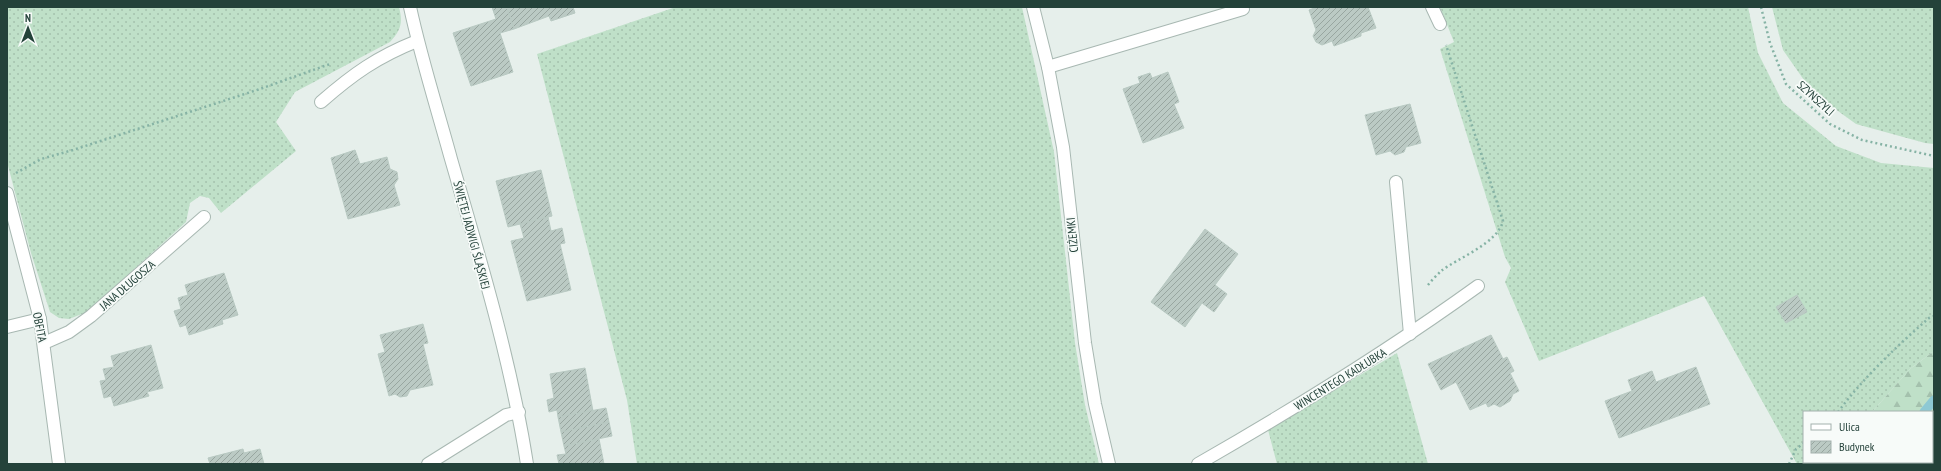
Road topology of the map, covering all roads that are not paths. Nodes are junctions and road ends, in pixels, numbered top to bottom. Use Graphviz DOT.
graph roads {
  1 [pos="410,7"];
  2 [pos="1033,7"];
  3 [pos="1432,7"];
  4 [pos="1243,9"];
  5 [pos="1440,24"];
  6 [pos="417,41"];
  7 [pos="1048,67"];
  8 [pos="321,102"];
  9 [pos="1396,182"];
  10 [pos="7,193"];
  11 [pos="204,217"];
  12 [pos="1478,286"];
  13 [pos="40,319"];
  14 [pos="7,327"];
  15 [pos="1410,334"];
  16 [pos="44,343"];
  17 [pos="519,412"];
  18 [pos="59,464"];
  19 [pos="428,464"];
  20 [pos="527,464"];
  21 [pos="1109,464"];
  22 [pos="1198,464"];
  1 -- 6 [label="street, ŚWIĘTEJ JADWIGI ŚLĄSKIEJ"];
  2 -- 7 [label="street, CIŻEMKI"];
  3 -- 5 [label="street"];
  4 -- 7 [label="street"];
  6 -- 8 [label="street"];
  6 -- 17 [label="street, ŚWIĘTEJ JADWIGI ŚLĄSKIEJ"];
  7 -- 21 [label="street, CIŻEMKI"];
  9 -- 15 [label="street"];
  10 -- 13 [label="street, OBFITA"];
  11 -- 16 [label="street, JANA DŁUGOSZA"];
  12 -- 15 [label="street, WINCENTEGO KADŁUBKA"];
  13 -- 14 [label="street"];
  13 -- 16 [label="street, OBFITA"];
  15 -- 22 [label="street, WINCENTEGO KADŁUBKA"];
  16 -- 18 [label="street, OBFITA"];
  17 -- 19 [label="street"];
  17 -- 20 [label="street, ŚWIĘTEJ JADWIGI ŚLĄSKIEJ"];
}
